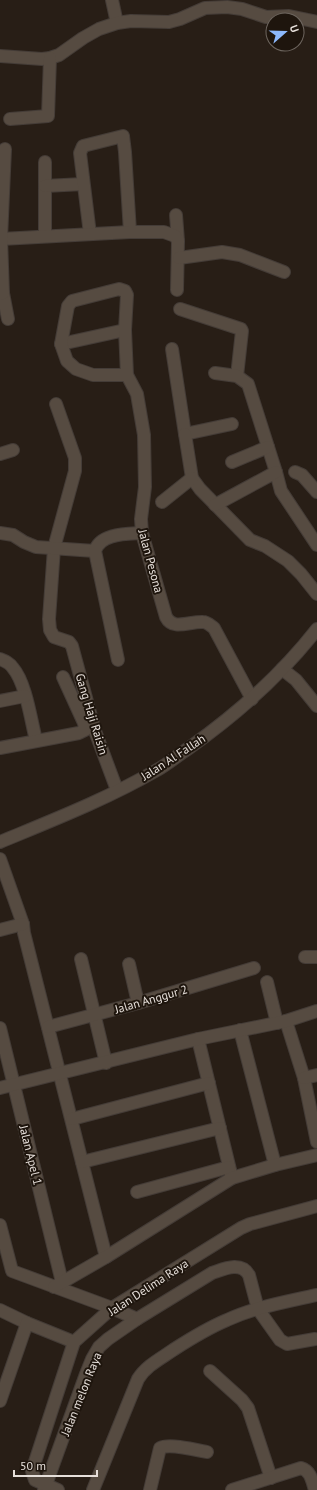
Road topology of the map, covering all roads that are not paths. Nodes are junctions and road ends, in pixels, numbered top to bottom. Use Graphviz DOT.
graph roads {
  1 [pos="112,0"];
  2 [pos="204,4"];
  3 [pos="317,22"];
  4 [pos="117,23"];
  5 [pos="0,56"];
  6 [pos="50,58"];
  7 [pos="10,119"];
  8 [pos="5,149"];
  9 [pos="45,162"];
  10 [pos="84,184"];
  11 [pos="45,186"];
  12 [pos="176,215"];
  13 [pos="130,232"];
  14 [pos="90,234"];
  15 [pos="45,236"];
  16 [pos="1,239"];
  17 [pos="178,241"];
  18 [pos="179,258"];
  19 [pos="284,272"];
  20 [pos="177,290"];
  21 [pos="2,294"];
  22 [pos="180,310"];
  23 [pos="8,319"];
  24 [pos="125,330"];
  25 [pos="61,344"];
  26 [pos="172,349"];
  27 [pos="215,373"];
  28 [pos="127,374"];
  29 [pos="237,376"];
  30 [pos="56,404"];
  31 [pos="232,424"];
  32 [pos="185,434"];
  33 [pos="268,447"];
  34 [pos="13,450"];
  35 [pos="0,454"];
  36 [pos="232,462"];
  37 [pos="276,472"];
  38 [pos="295,472"];
  39 [pos="192,478"];
  40 [pos="317,492"];
  41 [pos="162,502"];
  42 [pos="215,505"];
  43 [pos="142,532"];
  44 [pos="0,533"];
  45 [pos="317,545"];
  46 [pos="54,548"];
  47 [pos="95,551"];
  48 [pos="317,594"];
  49 [pos="317,629"];
  50 [pos="0,659"];
  51 [pos="118,660"];
  52 [pos="282,669"];
  53 [pos="63,677"];
  54 [pos="25,696"];
  55 [pos="252,699"];
  56 [pos="0,702"];
  57 [pos="317,706"];
  58 [pos="36,740"];
  59 [pos="0,748"];
  60 [pos="117,790"];
  61 [pos="0,842"];
  62 [pos="0,859"];
  63 [pos="0,878"];
  64 [pos="22,928"];
  65 [pos="0,930"];
  66 [pos="81,959"];
  67 [pos="129,964"];
  68 [pos="254,968"];
  69 [pos="267,982"];
  70 [pos="138,1003"];
  71 [pos="317,1011"];
  72 [pos="94,1015"];
  73 [pos="281,1022"];
  74 [pos="48,1027"];
  75 [pos="0,1028"];
  76 [pos="240,1030"];
  77 [pos="198,1039"];
  78 [pos="106,1063"];
  79 [pos="60,1074"];
  80 [pos="317,1076"];
  81 [pos="304,1078"];
  82 [pos="209,1083"];
  83 [pos="13,1085"];
  84 [pos="0,1088"];
  85 [pos="72,1118"];
  86 [pos="220,1128"];
  87 [pos="317,1142"];
  88 [pos="317,1155"];
  89 [pos="82,1162"];
  90 [pos="275,1164"];
  91 [pos="231,1173"];
  92 [pos="137,1192"];
  93 [pos="317,1206"];
  94 [pos="0,1226"];
  95 [pos="106,1257"];
  96 [pos="58,1284"];
  97 [pos="316,1295"];
  98 [pos="112,1308"];
  99 [pos="258,1309"];
  100 [pos="0,1310"];
  101 [pos="137,1319"];
  102 [pos="27,1323"];
  103 [pos="316,1338"];
  104 [pos="74,1342"];
  105 [pos="210,1371"];
  106 [pos="0,1401"];
  107 [pos="207,1452"];
  108 [pos="271,1478"];
  109 [pos="42,1485"];
  110 [pos="58,1490"];
  111 [pos="93,1490"];
  112 [pos="150,1490"];
  113 [pos="232,1490"];
  114 [pos="315,1490"];
  1 -- 4 [label="street"];
  2 -- 3 [label="street"];
  2 -- 4 [label="street"];
  4 -- 6 [label="street"];
  5 -- 6 [label="street"];
  6 -- 7 [label="street"];
  8 -- 16 [label="street"];
  9 -- 11 [label="street"];
  10 -- 11 [label="street"];
  10 -- 13 [label="street"];
  10 -- 14 [label="street"];
  11 -- 15 [label="street"];
  12 -- 17 [label="street"];
  13 -- 14 [label="street"];
  13 -- 17 [label="street"];
  14 -- 15 [label="street"];
  15 -- 16 [label="street"];
  16 -- 21 [label="street"];
  17 -- 18 [label="street"];
  18 -- 19 [label="street"];
  18 -- 20 [label="street"];
  21 -- 23 [label="street"];
  22 -- 29 [label="street"];
  24 -- 25 [label="street"];
  24 -- 25 [label="street"];
  24 -- 28 [label="street"];
  25 -- 28 [label="street"];
  26 -- 32 [label="street"];
  27 -- 29 [label="street"];
  28 -- 43 [label="street, Jalan Pesona"];
  29 -- 33 [label="street"];
  30 -- 46 [label="street"];
  31 -- 32 [label="street"];
  32 -- 39 [label="street"];
  33 -- 36 [label="street"];
  33 -- 37 [label="street"];
  34 -- 35 [label="street"];
  37 -- 42 [label="street"];
  37 -- 45 [label="street"];
  38 -- 40 [label="street"];
  39 -- 41 [label="street"];
  39 -- 42 [label="street"];
  42 -- 48 [label="street"];
  43 -- 47 [label="street"];
  43 -- 55 [label="street, Jalan Pesona"];
  44 -- 46 [label="street"];
  46 -- 47 [label="street"];
  46 -- 60 [label="street, Gang Haji Raisin"];
  47 -- 51 [label="street"];
  49 -- 52 [label="street, Jalan Al Fallah"];
  50 -- 54 [label="street"];
  52 -- 55 [label="street, Jalan Al Fallah"];
  52 -- 57 [label="street"];
  53 -- 58 [label="street"];
  54 -- 56 [label="street"];
  54 -- 58 [label="street"];
  55 -- 60 [label="street, Jalan Al Fallah"];
  58 -- 59 [label="street"];
  60 -- 61 [label="street, Jalan Al Fallah"];
  62 -- 64 [label="street"];
  63 -- 64 [label="street"];
  64 -- 65 [label="street"];
  64 -- 74 [label="street"];
  66 -- 72 [label="street"];
  67 -- 70 [label="street"];
  68 -- 70 [label="street, Jalan Anggur 2"];
  69 -- 73 [label="street"];
  70 -- 72 [label="street, Jalan Anggur 2"];
  71 -- 73 [label="street"];
  72 -- 74 [label="street, Jalan Anggur 2"];
  72 -- 78 [label="street"];
  73 -- 76 [label="street"];
  73 -- 81 [label="street"];
  74 -- 79 [label="street"];
  75 -- 83 [label="street, Jalan Apel 1"];
  76 -- 77 [label="street"];
  76 -- 90 [label="street"];
  77 -- 78 [label="street"];
  77 -- 82 [label="street"];
  78 -- 79 [label="street"];
  79 -- 83 [label="street"];
  79 -- 85 [label="street"];
  80 -- 81 [label="street"];
  81 -- 87 [label="street"];
  82 -- 85 [label="street"];
  82 -- 86 [label="street"];
  83 -- 84 [label="street"];
  83 -- 96 [label="street, Jalan Apel 1"];
  85 -- 89 [label="street"];
  86 -- 89 [label="street"];
  86 -- 91 [label="street"];
  88 -- 90 [label="street"];
  89 -- 95 [label="street"];
  90 -- 91 [label="street"];
  91 -- 92 [label="street"];
  91 -- 95 [label="street"];
  93 -- 98 [label="street, Jalan Delima Raya"];
  94 -- 96 [label="street"];
  95 -- 96 [label="street"];
  96 -- 98 [label="street"];
  97 -- 99 [label="street"];
  98 -- 101 [label="street"];
  98 -- 104 [label="street, Jalan Delima Raya"];
  99 -- 101 [label="street"];
  99 -- 103 [label="street"];
  99 -- 111 [label="street"];
  100 -- 102 [label="street"];
  101 -- 109 [label="street, Jalan melon Raya"];
  102 -- 104 [label="street"];
  102 -- 106 [label="street"];
  104 -- 109 [label="street, Jalan Delima Raya"];
  105 -- 108 [label="street"];
  107 -- 112 [label="street"];
  108 -- 113 [label="street"];
  108 -- 114 [label="street"];
  109 -- 110 [label="street"];
}
